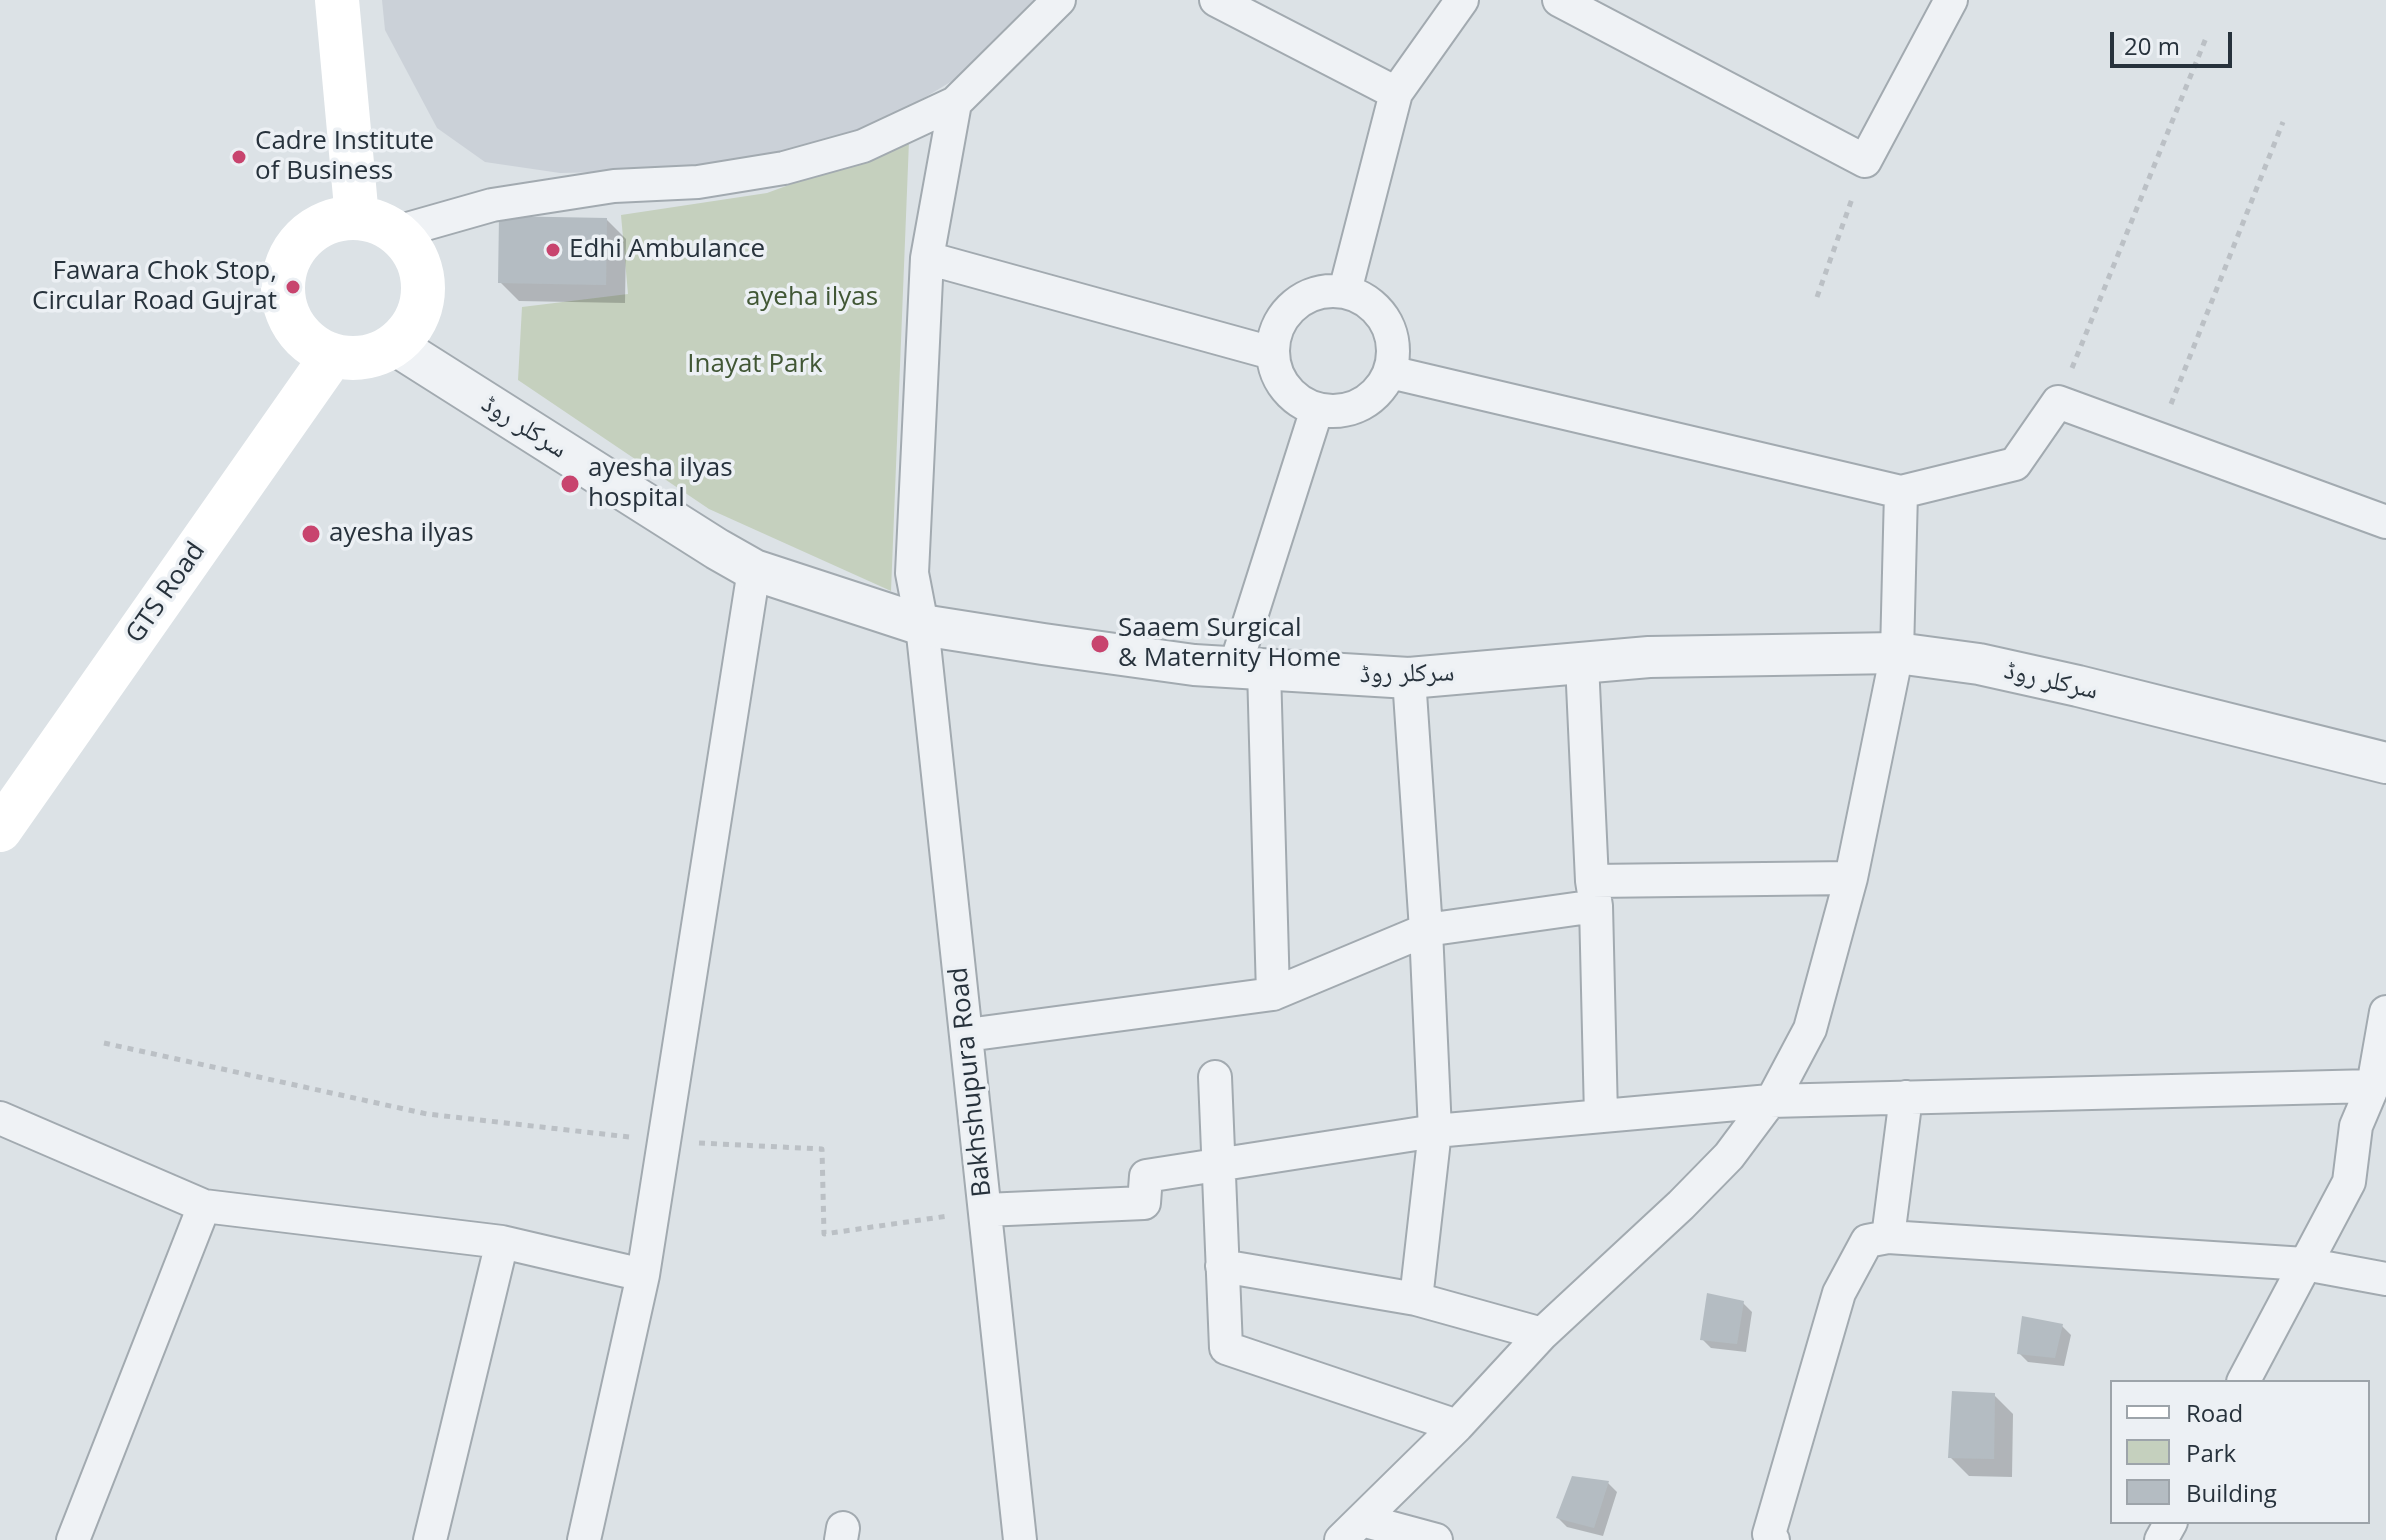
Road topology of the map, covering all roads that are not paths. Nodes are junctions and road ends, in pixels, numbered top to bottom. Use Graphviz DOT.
graph roads {
  1 [pos="337,0"];
  2 [pos="1059,0"];
  3 [pos="1216,0"];
  4 [pos="1462,0"];
  5 [pos="1559,0"];
  6 [pos="1951,0"];
  7 [pos="1396,93"];
  8 [pos="955,103"];
  9 [pos="357,218"];
  10 [pos="397,232"];
  11 [pos="927,258"];
  12 [pos="1345,291"];
  13 [pos="395,345"];
  14 [pos="1272,353"];
  15 [pos="332,356"];
  16 [pos="1390,372"];
  17 [pos="1317,409"];
  18 [pos="1901,492"];
  19 [pos="2386,522"];
  20 [pos="754,570"];
  21 [pos="922,625"];
  22 [pos="1897,653"];
  23 [pos="1582,663"];
  24 [pos="1249,668"];
  25 [pos="1409,678"];
  26 [pos="2386,763"];
  27 [pos="0,830"];
  28 [pos="1851,878"];
  29 [pos="1594,894"];
  30 [pos="1426,930"];
  31 [pos="1273,994"];
  32 [pos="2386,1012"];
  33 [pos="967,1035"];
  34 [pos="1215,1077"];
  35 [pos="2373,1086"];
  36 [pos="1906,1097"];
  37 [pos="1770,1101"];
  38 [pos="1601,1116"];
  39 [pos="0,1118"];
  40 [pos="1435,1131"];
  41 [pos="1218,1164"];
  42 [pos="204,1206"];
  43 [pos="985,1210"];
  44 [pos="1888,1237"];
  45 [pos="502,1242"];
  46 [pos="2305,1264"];
  47 [pos="1222,1266"];
  48 [pos="643,1275"];
  49 [pos="2386,1279"];
  50 [pos="1416,1299"];
  51 [pos="1542,1334"];
  52 [pos="2244,1380"];
  53 [pos="1457,1426"];
  54 [pos="1352,1530"];
  55 [pos="73,1540"];
  56 [pos="430,1540"];
  57 [pos="584,1540"];
  58 [pos="1020,1540"];
  59 [pos="1436,1540"];
  60 [pos="1773,1540"];
  1 -- 9 [label="main road"];
  2 -- 8 [label="street"];
  3 -- 7 [label="street"];
  4 -- 7 [label="street"];
  5 -- 6 [label="street"];
  7 -- 12 [label="street"];
  8 -- 10 [label="street"];
  8 -- 11 [label="street, Bakhshupura Road"];
  9 -- 10 [label="main road"];
  9 -- 15 [label="main road"];
  10 -- 13 [label="main road"];
  11 -- 14 [label="street"];
  11 -- 21 [label="street, Bakhshupura Road"];
  12 -- 14 [label="street"];
  12 -- 16 [label="street"];
  13 -- 15 [label="main road"];
  13 -- 20 [label="street, سرکلر روڈ"];
  14 -- 17 [label="street"];
  15 -- 27 [label="main road, GTS Road"];
  16 -- 17 [label="street"];
  16 -- 18 [label="street"];
  17 -- 24 [label="street"];
  18 -- 19 [label="street"];
  18 -- 22 [label="street"];
  20 -- 21 [label="street, سرکلر روڈ"];
  20 -- 48 [label="street"];
  21 -- 24 [label="street, سرکلر روڈ"];
  21 -- 33 [label="street, Bakhshupura Road"];
  22 -- 23 [label="street, سرکلر روڈ"];
  22 -- 26 [label="street, سرکلر روڈ"];
  22 -- 28 [label="street"];
  23 -- 25 [label="street, سرکلر روڈ"];
  23 -- 29 [label="street"];
  24 -- 25 [label="street, سرکلر روڈ"];
  24 -- 31 [label="street"];
  25 -- 30 [label="street"];
  28 -- 29 [label="street"];
  28 -- 37 [label="street"];
  29 -- 30 [label="street"];
  29 -- 38 [label="street"];
  30 -- 31 [label="street"];
  30 -- 40 [label="street"];
  31 -- 33 [label="street"];
  32 -- 35 [label="street"];
  33 -- 43 [label="street, Bakhshupura Road"];
  34 -- 41 [label="street"];
  35 -- 36 [label="street"];
  35 -- 46 [label="street"];
  36 -- 37 [label="street"];
  36 -- 44 [label="street"];
  37 -- 38 [label="street"];
  37 -- 51 [label="street"];
  38 -- 40 [label="street"];
  39 -- 42 [label="street"];
  40 -- 41 [label="street"];
  40 -- 50 [label="street"];
  41 -- 43 [label="street"];
  41 -- 47 [label="street"];
  42 -- 45 [label="street"];
  42 -- 55 [label="street"];
  43 -- 58 [label="street, Bakhshupura Road"];
  44 -- 46 [label="street"];
  44 -- 60 [label="street"];
  45 -- 48 [label="street"];
  45 -- 56 [label="street"];
  46 -- 49 [label="street"];
  46 -- 52 [label="street"];
  47 -- 50 [label="street"];
  47 -- 53 [label="street"];
  48 -- 57 [label="street"];
  50 -- 51 [label="street"];
  51 -- 53 [label="street"];
  53 -- 54 [label="street"];
  54 -- 59 [label="street"];
}
